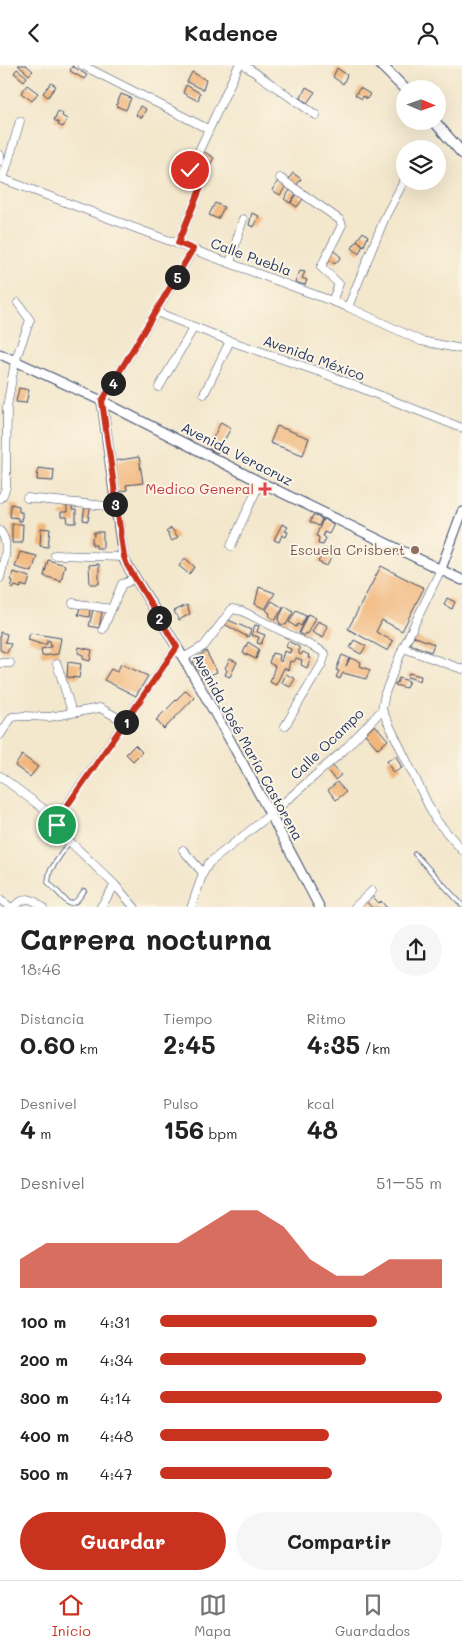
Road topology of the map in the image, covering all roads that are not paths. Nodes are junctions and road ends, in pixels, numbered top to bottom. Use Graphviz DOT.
graph roads {
  1 [pos="82,65"];
  2 [pos="239,65"];
  3 [pos="244,65"];
  4 [pos="381,65"];
  5 [pos="396,80"];
  6 [pos="316,115"];
  7 [pos="20,121"];
  8 [pos="208,129"];
  9 [pos="442,130"];
  10 [pos="462,153"];
  11 [pos="0,155"];
  12 [pos="0,161"];
  13 [pos="1,178"];
  14 [pos="280,178"];
  15 [pos="399,190"];
  16 [pos="243,219"];
  17 [pos="178,243"];
  18 [pos="193,249"];
  19 [pos="230,263"];
  20 [pos="332,301"];
  21 [pos="18,303"];
  22 [pos="348,307"];
  23 [pos="156,312"];
  24 [pos="194,327"];
  25 [pos="230,341"];
  26 [pos="462,349"];
  27 [pos="0,354"];
  28 [pos="15,361"];
  29 [pos="159,387"];
  30 [pos="204,394"];
  31 [pos="102,401"];
  32 [pos="462,428"];
  33 [pos="260,482"];
  34 [pos="0,498"];
  35 [pos="27,498"];
  36 [pos="116,507"];
  37 [pos="462,512"];
  38 [pos="0,531"];
  39 [pos="231,546"];
  40 [pos="55,555"];
  41 [pos="124,557"];
  42 [pos="441,569"];
  43 [pos="134,576"];
  44 [pos="0,578"];
  45 [pos="462,580"];
  46 [pos="74,603"];
  47 [pos="111,609"];
  48 [pos="103,629"];
  49 [pos="177,647"];
  50 [pos="402,649"];
  51 [pos="183,658"];
  52 [pos="0,663"];
  53 [pos="10,663"];
  54 [pos="57,664"];
  55 [pos="462,669"];
  56 [pos="382,710"];
  57 [pos="72,712"];
  58 [pos="126,722"];
  59 [pos="285,726"];
  60 [pos="0,735"];
  61 [pos="0,776"];
  62 [pos="271,815"];
  63 [pos="58,819"];
  64 [pos="69,842"];
  65 [pos="182,850"];
  66 [pos="462,851"];
  67 [pos="415,854"];
  68 [pos="203,873"];
  69 [pos="115,885"];
  70 [pos="84,891"];
  71 [pos="372,891"];
  72 [pos="0,899"];
  73 [pos="462,905"];
  74 [pos="12,907"];
  75 [pos="43,907"];
  76 [pos="100,907"];
  77 [pos="136,907"];
  78 [pos="191,907"];
  79 [pos="320,907"];
  80 [pos="354,907"];
  1 -- 8 [label="street"];
  2 -- 8 [label="street"];
  3 -- 6 [label="street"];
  4 -- 5 [label="main road"];
  7 -- 13 [label="street"];
  8 -- 17 [label="street"];
  9 -- 10 [label="main road"];
  11 -- 12 [label="street"];
  13 -- 17 [label="street, Calle Puebla"];
  14 -- 20 [label="street"];
  15 -- 22 [label="street"];
  16 -- 19 [label="street"];
  17 -- 18 [label="street, Calle Puebla"];
  18 -- 19 [label="street, Calle Puebla"];
  18 -- 23 [label="street"];
  19 -- 20 [label="street, Calle Puebla"];
  20 -- 22 [label="street, Calle Puebla"];
  21 -- 28 [label="street"];
  22 -- 26 [label="street, Calle Puebla"];
  23 -- 24 [label="street, Avenida México"];
  23 -- 31 [label="street"];
  24 -- 25 [label="street, Avenida México"];
  24 -- 29 [label="street"];
  25 -- 30 [label="street"];
  25 -- 32 [label="street, Avenida México"];
  27 -- 28 [label="street, Avenida Veracruz"];
  28 -- 31 [label="street, Avenida Veracruz"];
  28 -- 34 [label="street"];
  31 -- 33 [label="street, Avenida Veracruz"];
  31 -- 36 [label="street, Avenida José María Castorena"];
  33 -- 39 [label="street"];
  33 -- 42 [label="street, Avenida Veracruz"];
  35 -- 36 [label="street"];
  36 -- 41 [label="street, Avenida José María Castorena"];
  37 -- 42 [label="street, Calle Ocampo"];
  38 -- 44 [label="street"];
  40 -- 41 [label="street"];
  41 -- 43 [label="street, Avenida José María Castorena"];
  42 -- 45 [label="street, Avenida Veracruz"];
  42 -- 50 [label="street, Calle Ocampo"];
  43 -- 47 [label="street"];
  43 -- 49 [label="street, Avenida José María Castorena"];
  46 -- 47 [label="street"];
  47 -- 48 [label="street"];
  49 -- 51 [label="street, Avenida José María Castorena"];
  49 -- 58 [label="street"];
  50 -- 55 [label="street"];
  50 -- 56 [label="street, Calle Ocampo"];
  51 -- 59 [label="street"];
  51 -- 62 [label="street, Avenida José María Castorena"];
  52 -- 53 [label="street"];
  54 -- 57 [label="street"];
  56 -- 62 [label="street, Calle Ocampo"];
  56 -- 66 [label="street"];
  57 -- 58 [label="street"];
  57 -- 60 [label="street"];
  58 -- 63 [label="street"];
  61 -- 63 [label="street"];
  62 -- 68 [label="street, Calle Ocampo"];
  62 -- 79 [label="street, Avenida José María Castorena"];
  63 -- 64 [label="street"];
  64 -- 69 [label="street"];
  64 -- 70 [label="lane"];
  65 -- 68 [label="street"];
  67 -- 73 [label="lane"];
  68 -- 78 [label="street, Calle Ocampo"];
  69 -- 76 [label="street"];
  69 -- 77 [label="street"];
  71 -- 80 [label="street"];
  72 -- 74 [label="street"];
  74 -- 75 [label="street"];
}
